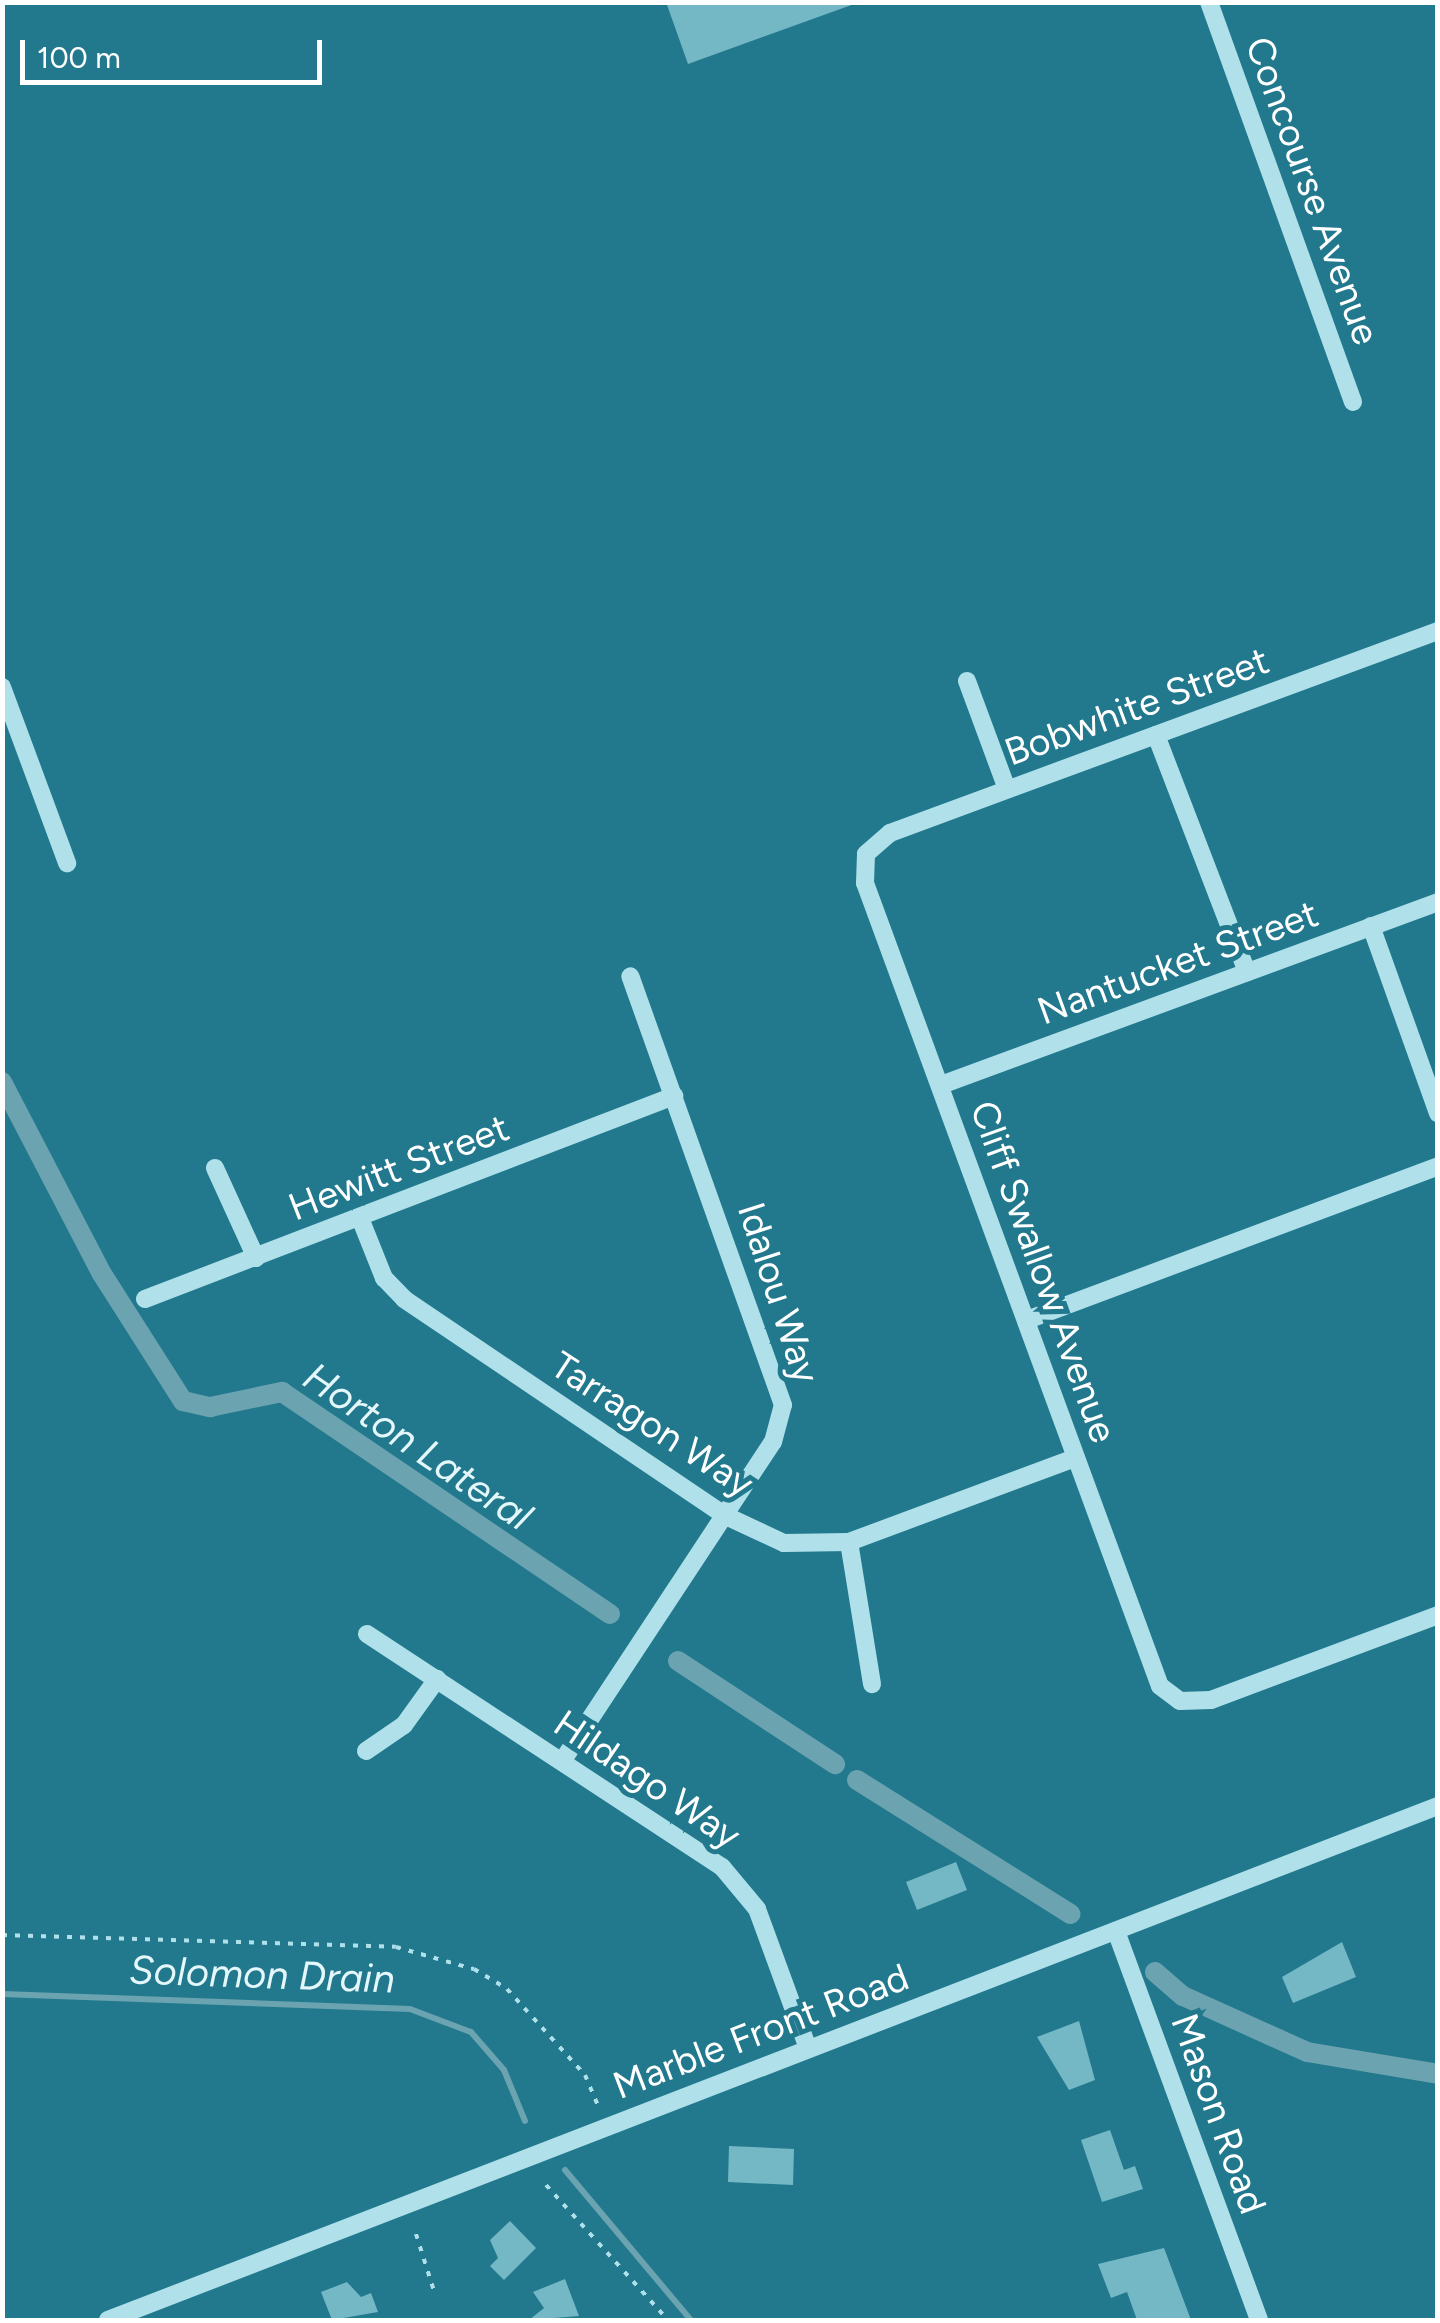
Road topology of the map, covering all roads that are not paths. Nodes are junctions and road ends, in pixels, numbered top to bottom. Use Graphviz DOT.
graph roads {
  1 [pos="1214,4"];
  2 [pos="1353,402"];
  3 [pos="1438,630"];
  4 [pos="967,681"];
  5 [pos="2,687"];
  6 [pos="1156,735"];
  7 [pos="1007,790"];
  8 [pos="866,854"];
  9 [pos="66,863"];
  10 [pos="1438,902"];
  11 [pos="1371,926"];
  12 [pos="1246,972"];
  13 [pos="630,976"];
  14 [pos="941,1085"];
  15 [pos="674,1096"];
  16 [pos="1438,1112"];
  17 [pos="1438,1166"];
  18 [pos="214,1168"];
  19 [pos="360,1218"];
  20 [pos="256,1258"];
  21 [pos="146,1298"];
  22 [pos="1027,1320"];
  23 [pos="1076,1458"];
  24 [pos="726,1516"];
  25 [pos="849,1542"];
  26 [pos="1438,1615"];
  27 [pos="367,1634"];
  28 [pos="438,1679"];
  29 [pos="872,1684"];
  30 [pos="366,1752"];
  31 [pos="563,1760"];
  32 [pos="1438,1806"];
  33 [pos="1116,1931"];
  34 [pos="808,2048"];
  35 [pos="108,2320"];
  36 [pos="1259,2320"];
  1 -- 2 [label="street, Concourse Avenue"];
  3 -- 6 [label="street, Bobwhite Street"];
  4 -- 7 [label="street"];
  5 -- 9 [label="street"];
  6 -- 7 [label="street, Bobwhite Street"];
  6 -- 12 [label="street"];
  7 -- 8 [label="street, Bobwhite Street"];
  8 -- 14 [label="street, Cliff Swallow Avenue"];
  10 -- 11 [label="street, Nantucket Street"];
  11 -- 12 [label="street, Nantucket Street"];
  11 -- 16 [label="street"];
  12 -- 14 [label="street, Nantucket Street"];
  13 -- 15 [label="street, Idalou Way"];
  14 -- 22 [label="street, Cliff Swallow Avenue"];
  15 -- 19 [label="street, Hewitt Street"];
  15 -- 24 [label="street, Idalou Way"];
  17 -- 22 [label="street"];
  18 -- 20 [label="street"];
  19 -- 20 [label="street, Hewitt Street"];
  19 -- 24 [label="street, Tarragon Way"];
  20 -- 21 [label="street, Hewitt Street"];
  22 -- 23 [label="street, Cliff Swallow Avenue"];
  23 -- 25 [label="street, Tarragon Way"];
  23 -- 26 [label="street, Cliff Swallow Avenue"];
  24 -- 25 [label="street, Tarragon Way"];
  24 -- 31 [label="street, Idalou Way"];
  25 -- 29 [label="street"];
  27 -- 28 [label="street, Hildago Way"];
  28 -- 30 [label="street"];
  28 -- 31 [label="street, Hildago Way"];
  31 -- 34 [label="street, Hildago Way"];
  32 -- 33 [label="street, Marble Front Road"];
  33 -- 34 [label="street, Marble Front Road"];
  33 -- 36 [label="street, Mason Road"];
  34 -- 35 [label="street, Marble Front Road"];
}
